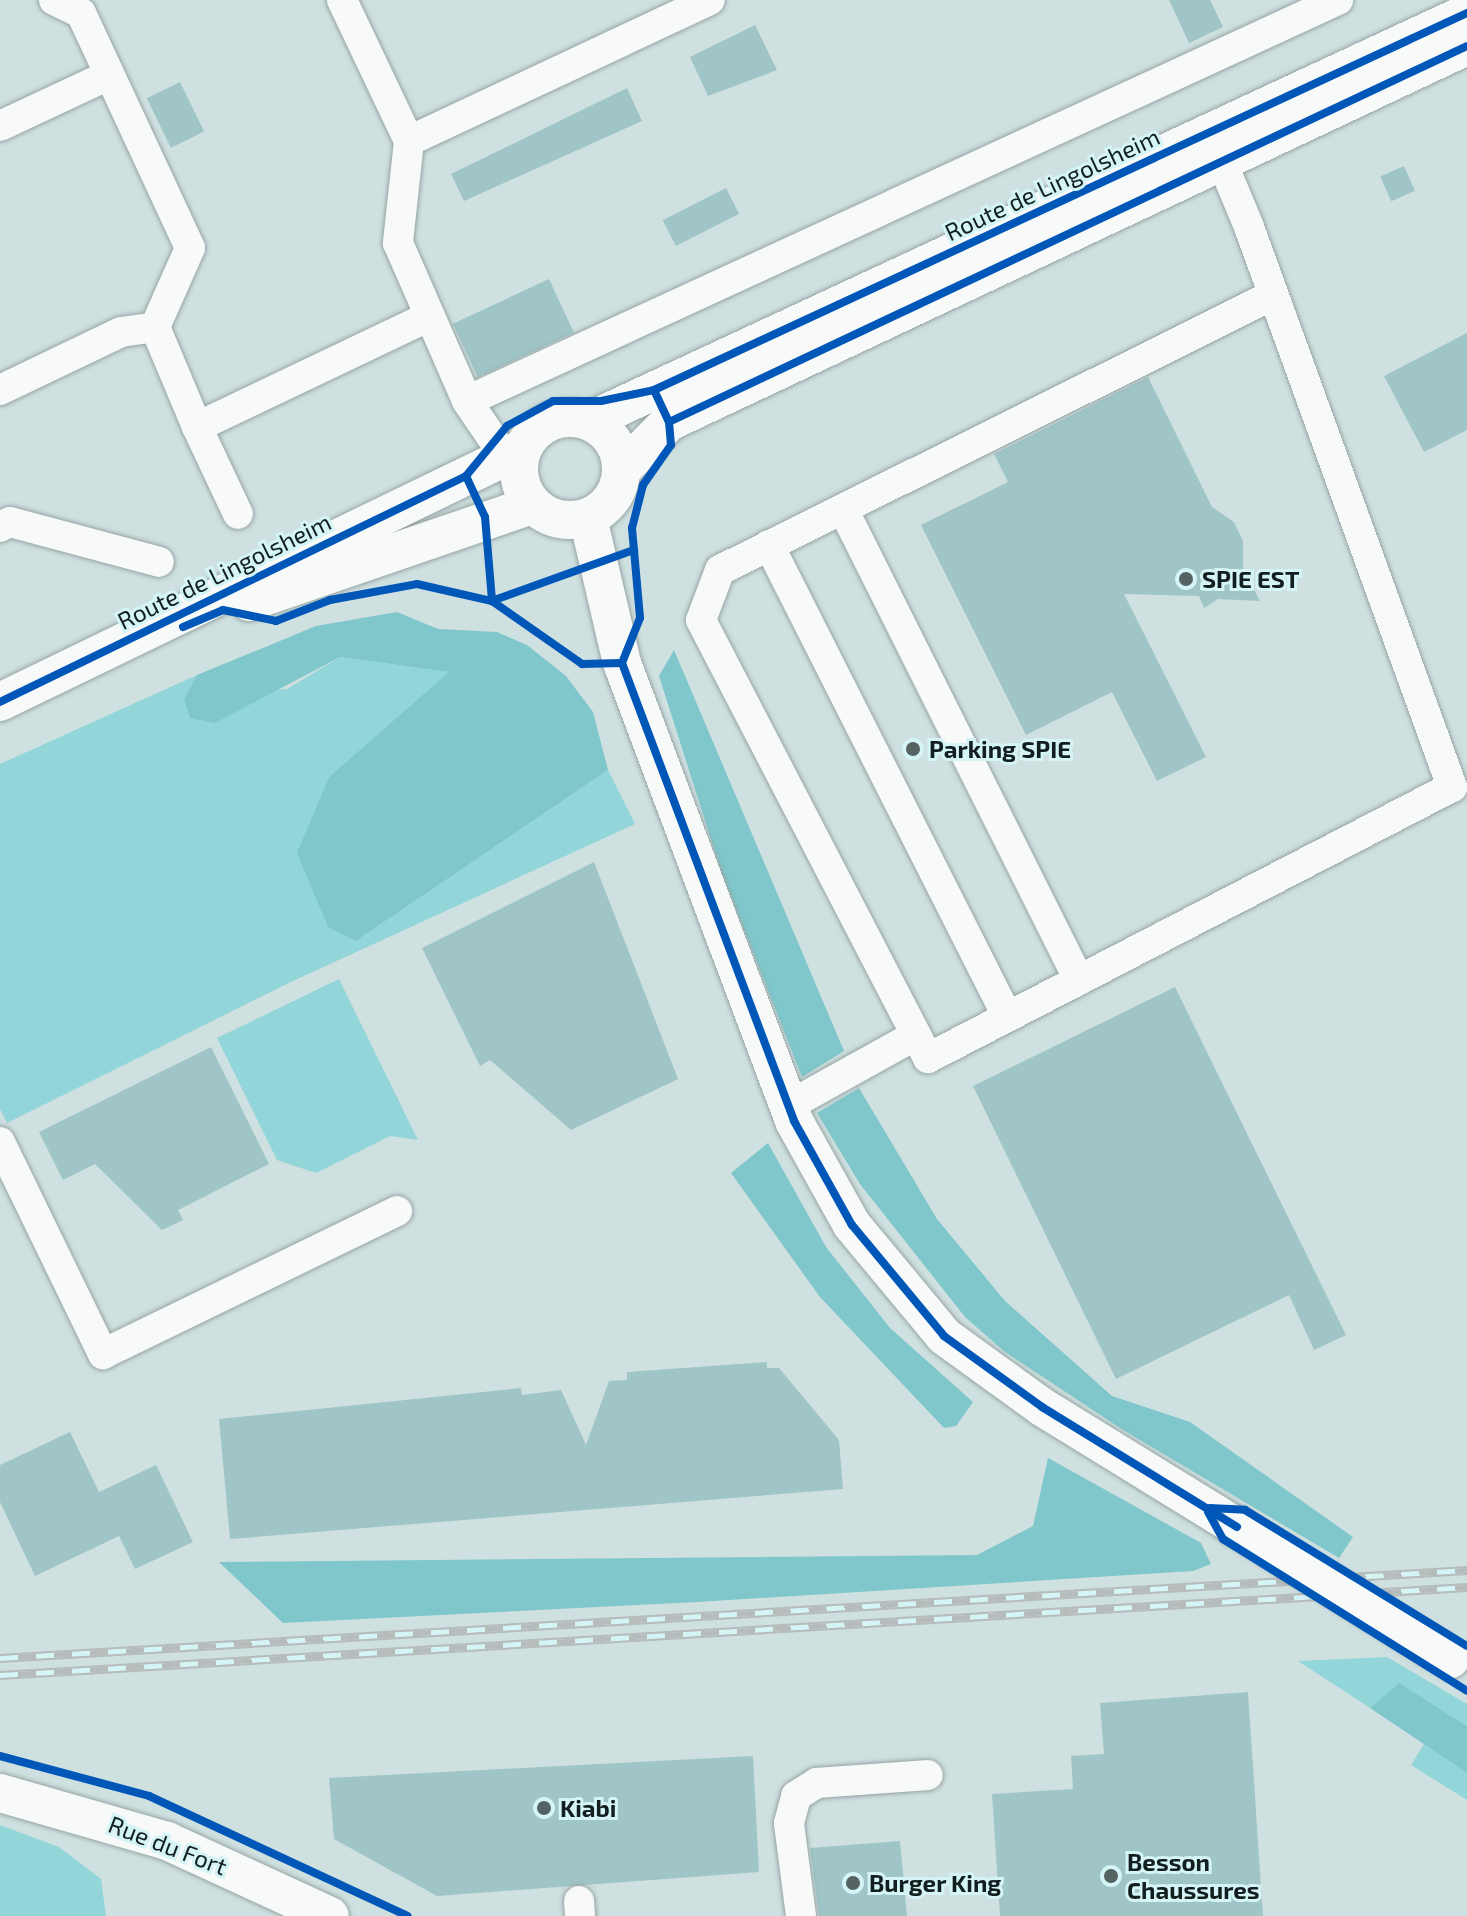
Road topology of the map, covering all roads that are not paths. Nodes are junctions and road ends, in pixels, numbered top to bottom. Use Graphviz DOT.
graph roads {
  1 [pos="54,0"];
  2 [pos="342,0"];
  3 [pos="710,0"];
  4 [pos="1338,0"];
  5 [pos="1467,13"];
  6 [pos="1467,46"];
  7 [pos="109,75"];
  8 [pos="0,126"];
  9 [pos="409,141"];
  10 [pos="1222,162"];
  11 [pos="1273,295"];
  12 [pos="430,316"];
  13 [pos="155,327"];
  14 [pos="0,390"];
  15 [pos="475,408"];
  16 [pos="589,421"];
  17 [pos="197,427"];
  18 [pos="514,453"];
  19 [pos="622,470"];
  20 [pos="532,505"];
  21 [pos="843,509"];
  22 [pos="238,514"];
  23 [pos="588,518"];
  24 [pos="0,527"];
  25 [pos="769,545"];
  26 [pos="159,562"];
  27 [pos="0,702"];
  28 [pos="0,717"];
  29 [pos="1079,980"];
  30 [pos="1007,1016"];
  31 [pos="916,1035"];
  32 [pos="789,1106"];
  33 [pos="0,1142"];
  34 [pos="397,1211"];
  35 [pos="1459,1664"];
  36 [pos="928,1775"];
  37 [pos="0,1793"];
  38 [pos="330,1916"];
  39 [pos="801,1916"];
  1 -- 7 [label="street"];
  2 -- 9 [label="street"];
  3 -- 9 [label="street"];
  4 -- 15 [label="street"];
  5 -- 16 [label="main road, Route de Lingolsheim"];
  6 -- 10 [label="main road"];
  7 -- 8 [label="street"];
  7 -- 13 [label="street"];
  9 -- 12 [label="street"];
  10 -- 11 [label="street"];
  10 -- 19 [label="main road"];
  11 -- 21 [label="street"];
  11 -- 29 [label="street"];
  12 -- 15 [label="street"];
  12 -- 17 [label="street"];
  13 -- 14 [label="street"];
  13 -- 17 [label="street"];
  15 -- 18 [label="street"];
  16 -- 18 [label="main road"];
  16 -- 19 [label="main road"];
  17 -- 22 [label="street"];
  18 -- 20 [label="main road"];
  18 -- 27 [label="main road, Route de Lingolsheim"];
  19 -- 23 [label="main road"];
  20 -- 23 [label="main road"];
  20 -- 28 [label="main road, Route de Lingolsheim"];
  21 -- 25 [label="street"];
  21 -- 29 [label="street"];
  23 -- 32 [label="main road"];
  24 -- 26 [label="street"];
  25 -- 30 [label="street"];
  25 -- 31 [label="street"];
  29 -- 30 [label="street"];
  30 -- 31 [label="street"];
  31 -- 32 [label="street"];
  32 -- 35 [label="main road, bridge"];
  33 -- 34 [label="street"];
  36 -- 39 [label="street"];
  37 -- 38 [label="main road, Rue du Fort"];
}
